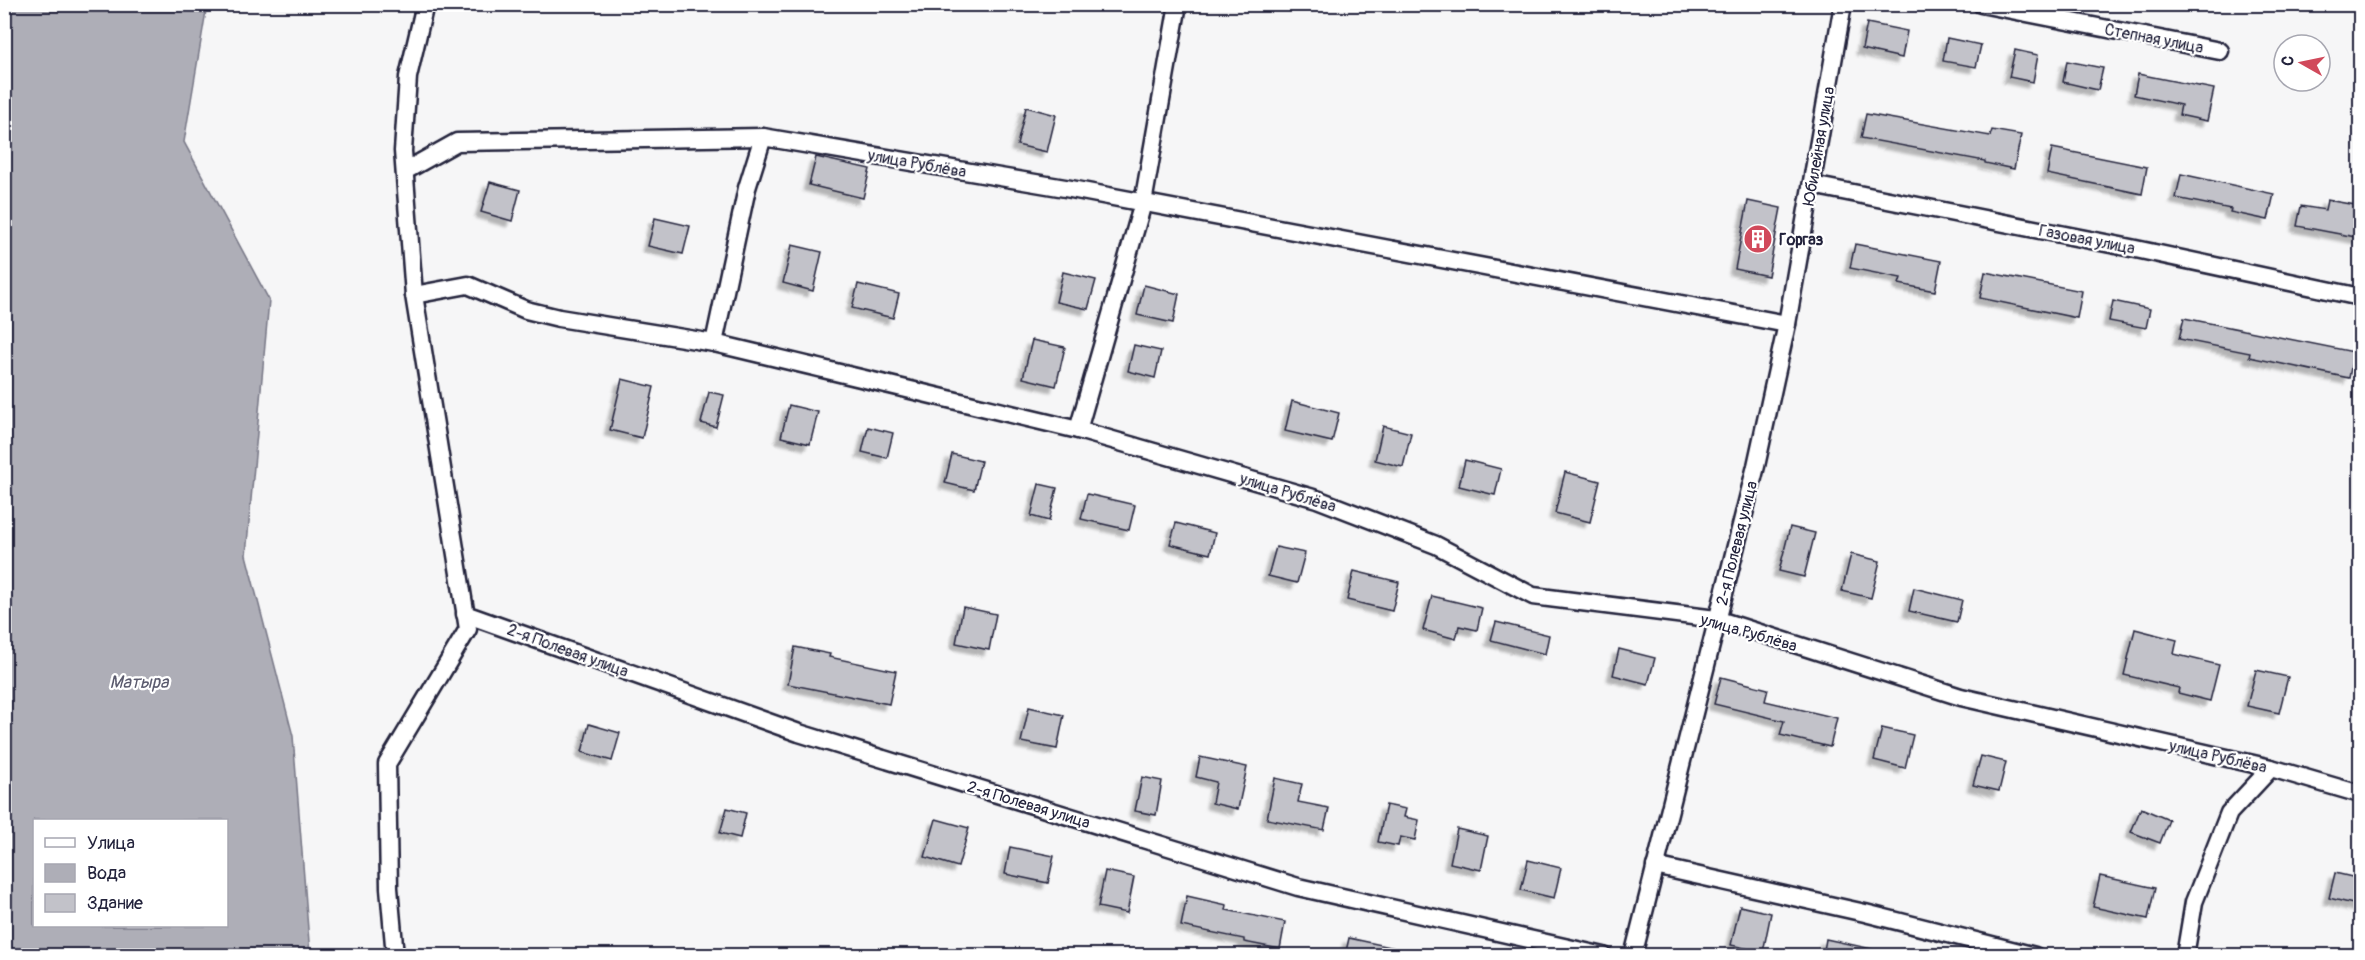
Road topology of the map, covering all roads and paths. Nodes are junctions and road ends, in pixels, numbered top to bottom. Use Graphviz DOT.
graph roads {
  1 [pos="425,4"];
  2 [pos="1178,4"];
  3 [pos="1843,4"];
  4 [pos="1981,4"];
  5 [pos="2220,51"];
  6 [pos="762,137"];
  7 [pos="405,171"];
  8 [pos="1812,185"];
  9 [pos="1143,203"];
  10 [pos="414,295"];
  11 [pos="2361,297"];
  12 [pos="1787,324"];
  13 [pos="714,343"];
  14 [pos="1078,430"];
  15 [pos="465,614"];
  16 [pos="1716,619"];
  17 [pos="2271,768"];
  18 [pos="2361,794"];
  19 [pos="1655,866"];
  20 [pos="395,956"];
  21 [pos="1604,956"];
  22 [pos="1633,956"];
  23 [pos="2035,956"];
  24 [pos="2185,956"];
  1 -- 7 [label="street"];
  2 -- 9 [label="street"];
  3 -- 8 [label="street, Юбилейная улица"];
  4 -- 5 [label="street, Степная улица"];
  6 -- 7 [label="street, улица Рублёва"];
  6 -- 9 [label="street, улица Рублёва"];
  6 -- 13 [label="street"];
  7 -- 10 [label="street"];
  8 -- 11 [label="street, Газовая улица"];
  8 -- 12 [label="street, Юбилейная улица"];
  9 -- 12 [label="street, улица Рублёва"];
  9 -- 14 [label="street"];
  10 -- 13 [label="street, улица Рублёва"];
  10 -- 15 [label="street"];
  12 -- 16 [label="street, 2-я Полевая улица"];
  13 -- 14 [label="street, улица Рублёва"];
  14 -- 16 [label="street, улица Рублёва"];
  15 -- 20 [label="street"];
  15 -- 21 [label="street, 2-я Полевая улица"];
  16 -- 17 [label="street, улица Рублёва"];
  16 -- 19 [label="street, 2-я Полевая улица"];
  17 -- 18 [label="street, улица Рублёва"];
  17 -- 24 [label="street"];
  19 -- 22 [label="street, 2-я Полевая улица"];
  19 -- 23 [label="street"];
}
